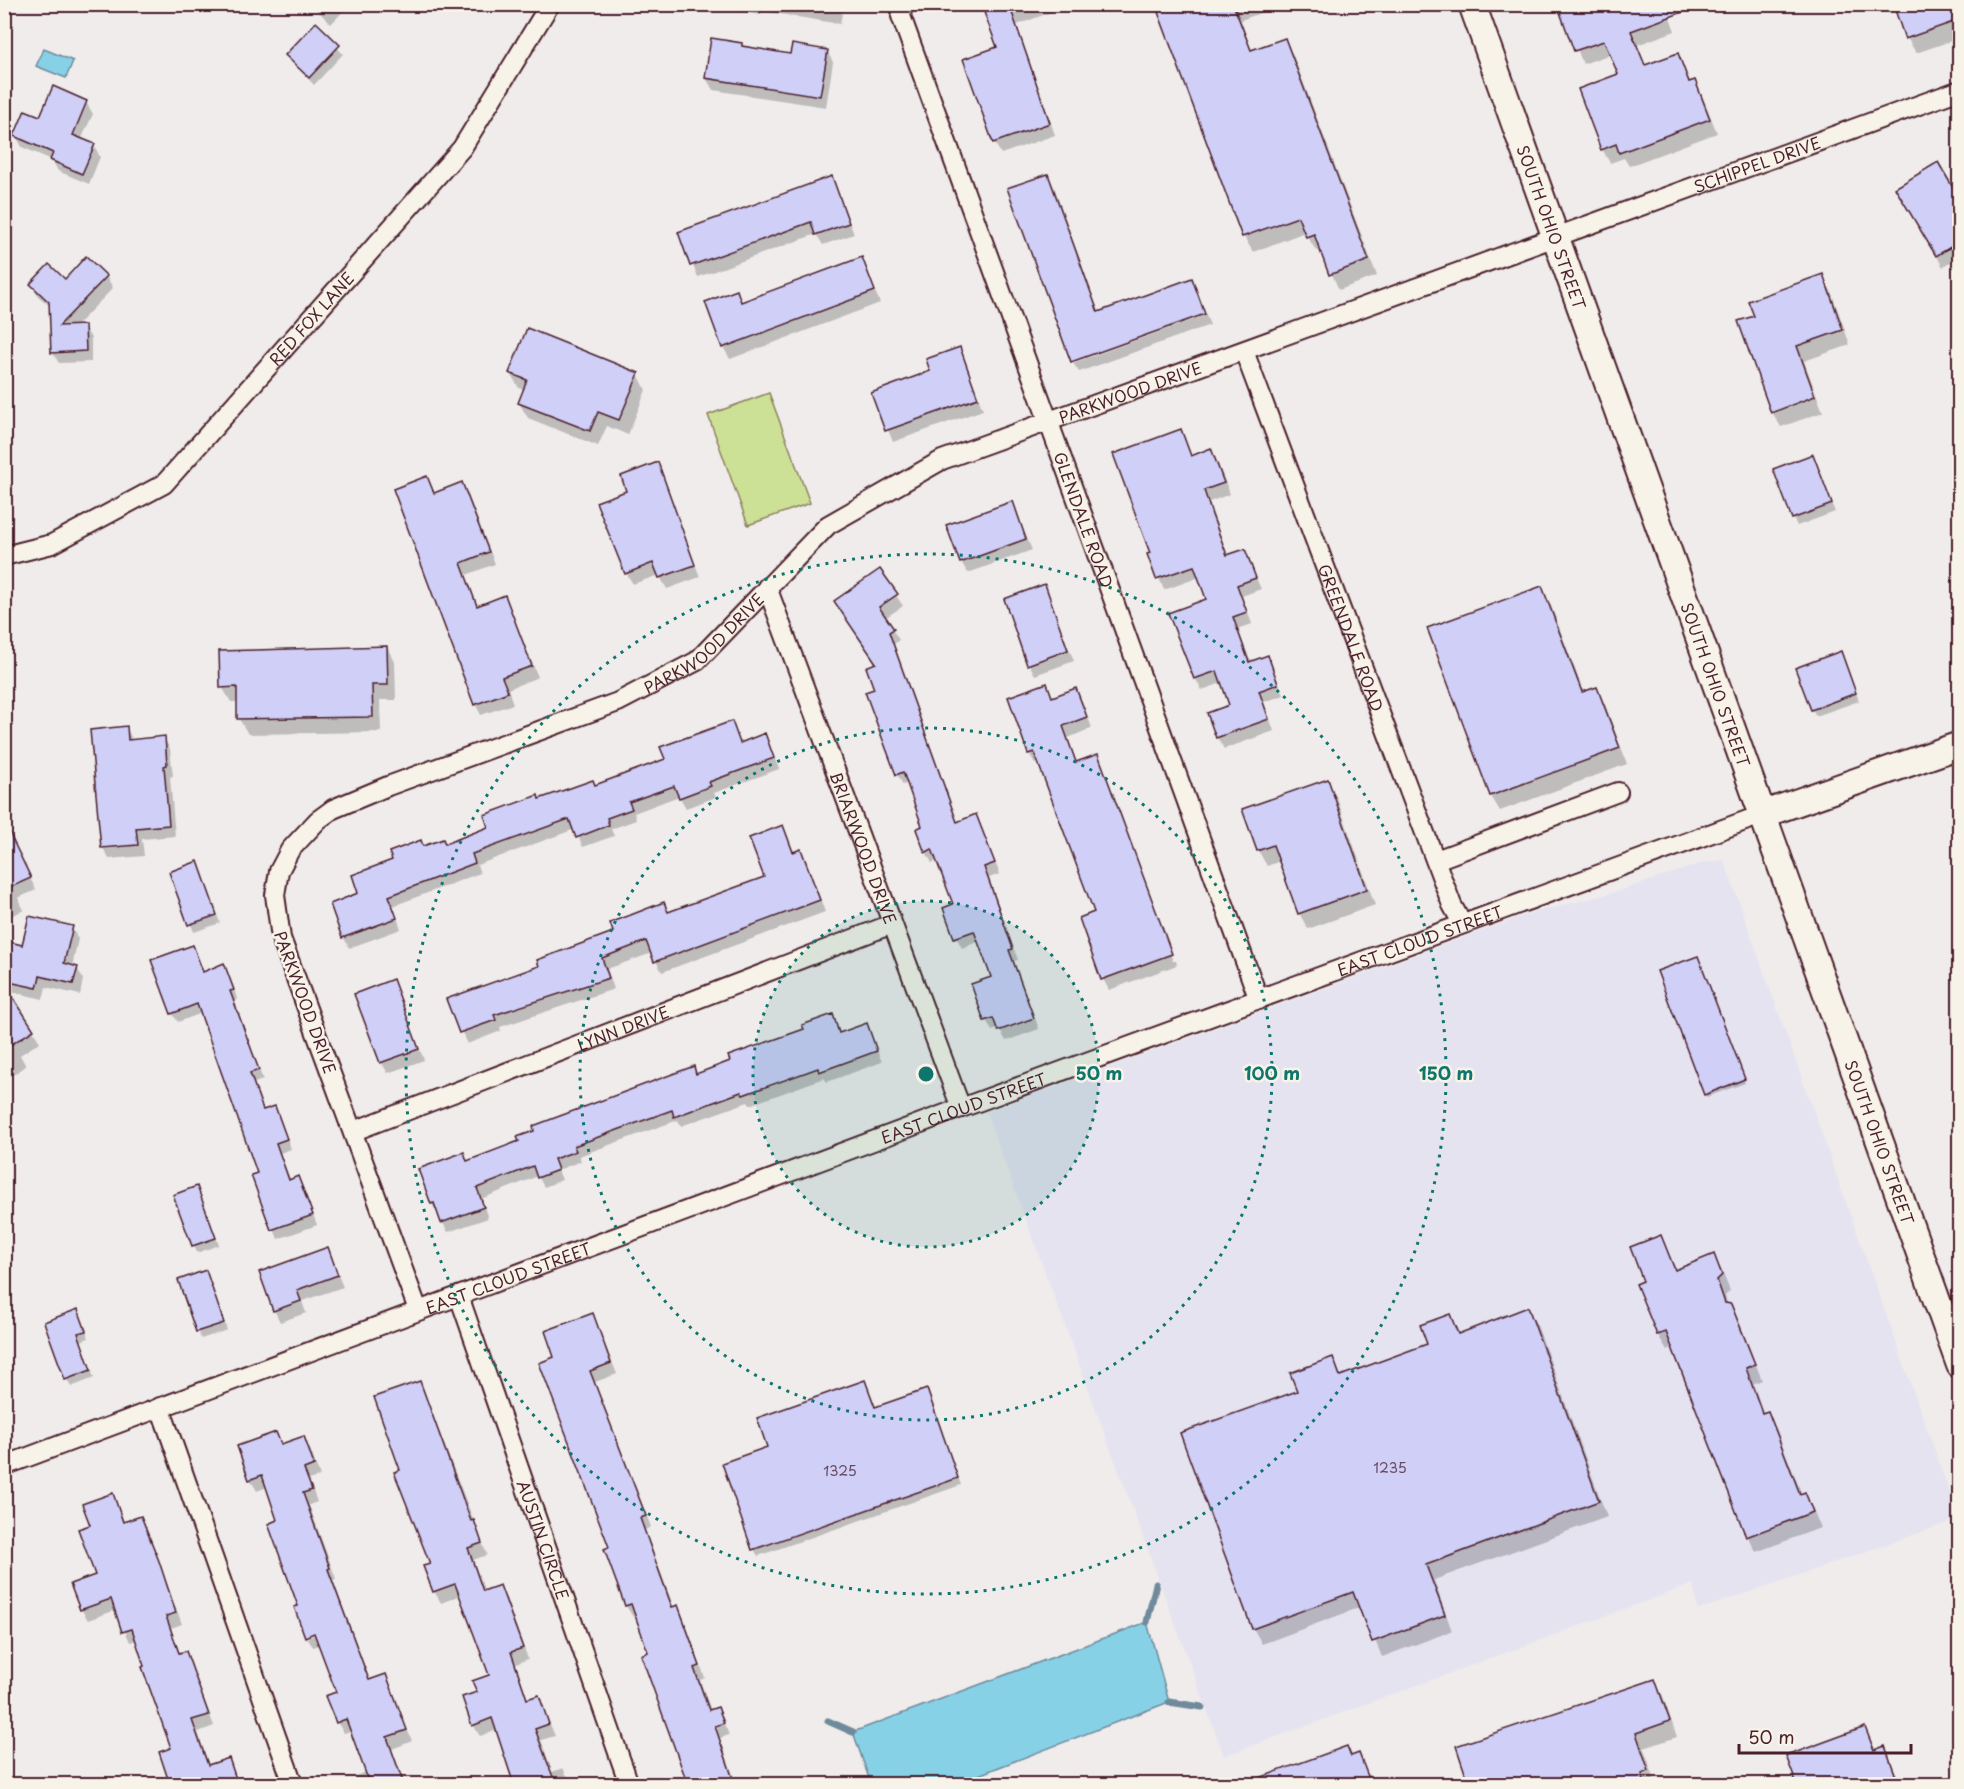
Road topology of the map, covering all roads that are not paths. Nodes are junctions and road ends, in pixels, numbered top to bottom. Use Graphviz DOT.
graph roads {
  1 [pos="550,4"];
  2 [pos="903,4"];
  3 [pos="1472,4"];
  4 [pos="1959,90"];
  5 [pos="1556,237"];
  6 [pos="1245,351"];
  7 [pos="1048,422"];
  8 [pos="4,556"];
  9 [pos="768,587"];
  10 [pos="1959,745"];
  11 [pos="1618,792"];
  12 [pos="1764,814"];
  13 [pos="1436,860"];
  14 [pos="1462,923"];
  15 [pos="892,924"];
  16 [pos="1259,1000"];
  17 [pos="961,1108"];
  18 [pos="354,1131"];
  19 [pos="459,1296"];
  20 [pos="418,1310"];
  21 [pos="1959,1365"];
  22 [pos="160,1407"];
  23 [pos="4,1466"];
  24 [pos="293,1785"];
  25 [pos="629,1785"];
  1 -- 8 [label="street, RED FOX LANE"];
  2 -- 7 [label="street, GLENDALE ROAD"];
  3 -- 5 [label="main road, SOUTH OHIO STREET"];
  4 -- 5 [label="street, SCHIPPEL DRIVE"];
  5 -- 6 [label="street, PARKWOOD DRIVE"];
  5 -- 12 [label="main road, SOUTH OHIO STREET"];
  6 -- 7 [label="street, PARKWOOD DRIVE"];
  6 -- 13 [label="street, GREENDALE ROAD"];
  7 -- 9 [label="street, PARKWOOD DRIVE"];
  7 -- 16 [label="street, GLENDALE ROAD"];
  9 -- 15 [label="street, BRIARWOOD DRIVE"];
  9 -- 18 [label="street, PARKWOOD DRIVE"];
  10 -- 12 [label="main road, EAST CLOUD STREET"];
  11 -- 13 [label="street"];
  12 -- 14 [label="street, EAST CLOUD STREET"];
  12 -- 21 [label="main road, SOUTH OHIO STREET"];
  13 -- 14 [label="street, GREENDALE ROAD"];
  14 -- 16 [label="street, EAST CLOUD STREET"];
  15 -- 17 [label="street, BRIARWOOD DRIVE"];
  15 -- 18 [label="street, LYNN DRIVE"];
  16 -- 17 [label="street, EAST CLOUD STREET"];
  17 -- 19 [label="street, EAST CLOUD STREET"];
  18 -- 20 [label="street, PARKWOOD DRIVE"];
  19 -- 20 [label="street, EAST CLOUD STREET"];
  19 -- 25 [label="street, AUSTIN CIRCLE"];
  20 -- 22 [label="street, EAST CLOUD STREET"];
  22 -- 23 [label="street, EAST CLOUD STREET"];
  22 -- 24 [label="street"];
}
